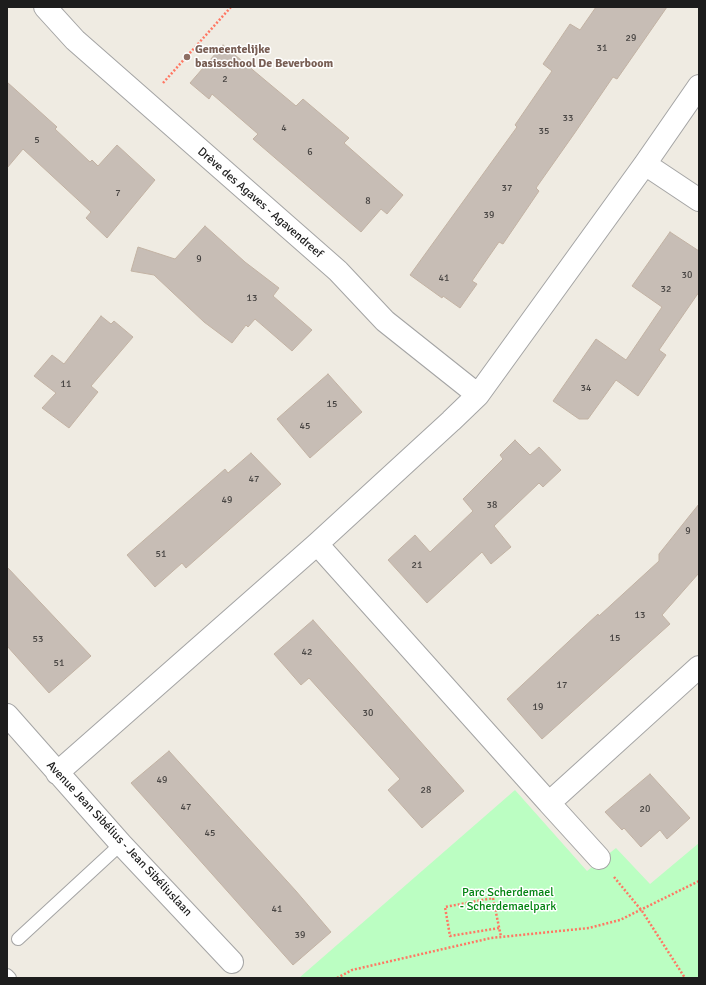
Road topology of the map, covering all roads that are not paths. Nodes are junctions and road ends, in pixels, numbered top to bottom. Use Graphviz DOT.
graph roads {
  1 [pos="45,7"];
  2 [pos="699,86"];
  3 [pos="645,164"];
  4 [pos="699,200"];
  5 [pos="478,395"];
  6 [pos="317,544"];
  7 [pos="699,667"];
  8 [pos="7,715"];
  9 [pos="57,773"];
  10 [pos="549,803"];
  11 [pos="121,844"];
  12 [pos="599,858"];
  13 [pos="18,939"];
  14 [pos="232,962"];
  15 [pos="7,975"];
  16 [pos="10,978"];
  1 -- 5 [label="street, Drève des Agaves - Agavendreef"];
  2 -- 3 [label="street"];
  3 -- 4 [label="street"];
  3 -- 5 [label="street"];
  5 -- 6 [label="street"];
  6 -- 9 [label="street"];
  6 -- 10 [label="street"];
  7 -- 10 [label="street"];
  8 -- 9 [label="street, Avenue Jean Sibélius - Jean Sibéliuslaan"];
  9 -- 11 [label="street, Avenue Jean Sibélius - Jean Sibéliuslaan"];
  10 -- 12 [label="street"];
  11 -- 13 [label="lane"];
  11 -- 14 [label="street, Avenue Jean Sibélius - Jean Sibéliuslaan"];
  15 -- 16 [label="lane"];
}
